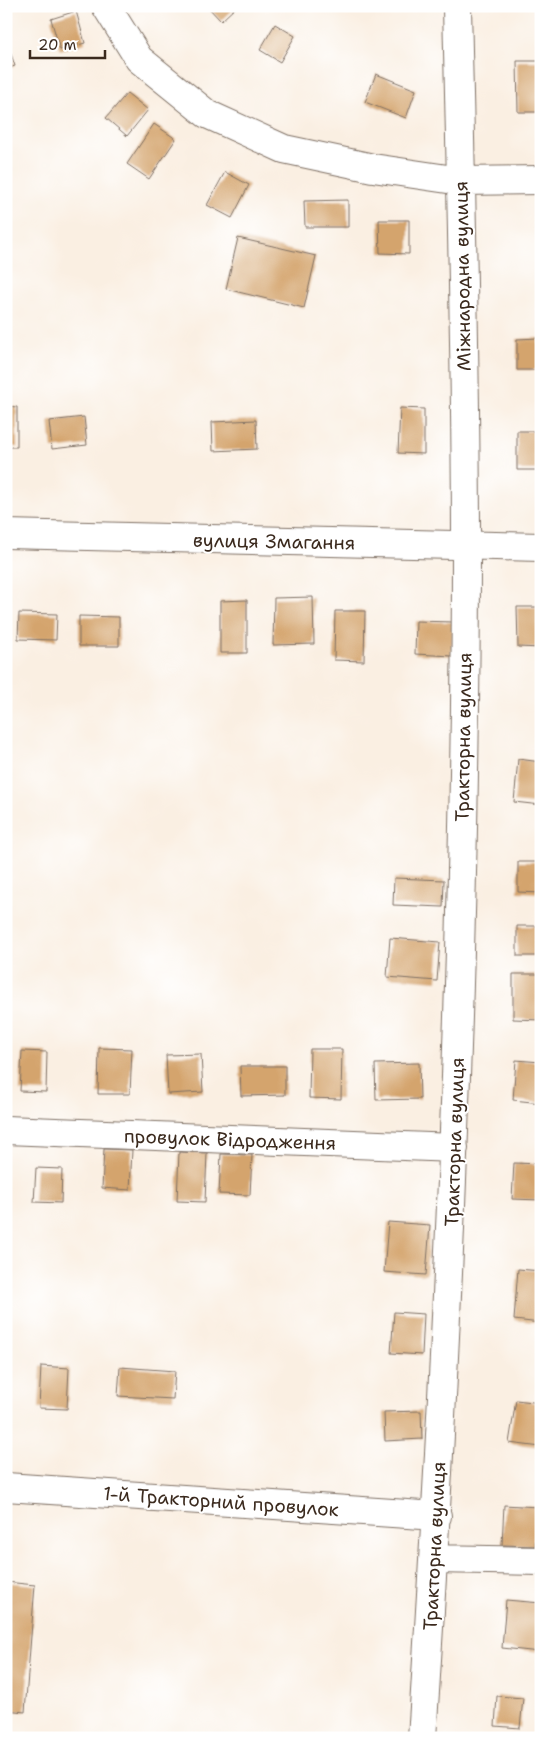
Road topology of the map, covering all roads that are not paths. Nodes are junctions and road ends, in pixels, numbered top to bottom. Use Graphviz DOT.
graph roads {
  1 [pos="106,6"];
  2 [pos="457,6"];
  3 [pos="541,180"];
  4 [pos="461,181"];
  5 [pos="6,534"];
  6 [pos="466,545"];
  7 [pos="541,547"];
  8 [pos="6,1130"];
  9 [pos="454,1148"];
  10 [pos="6,1487"];
  11 [pos="437,1516"];
  12 [pos="434,1559"];
  13 [pos="541,1561"];
  14 [pos="422,1738"];
  1 -- 4 [label="street"];
  2 -- 4 [label="street, Міжнародна вулиця"];
  3 -- 4 [label="street"];
  4 -- 6 [label="street, Міжнародна вулиця"];
  5 -- 6 [label="street, вулиця Змагання"];
  6 -- 7 [label="street, вулиця Змагання"];
  6 -- 9 [label="street, Тракторна вулиця"];
  8 -- 9 [label="street, провулок Відродження"];
  9 -- 11 [label="street, Тракторна вулиця"];
  10 -- 11 [label="street, 1-й Тракторний провулок"];
  11 -- 12 [label="street, Тракторна вулиця"];
  12 -- 13 [label="street"];
  12 -- 14 [label="street, Тракторна вулиця"];
}
